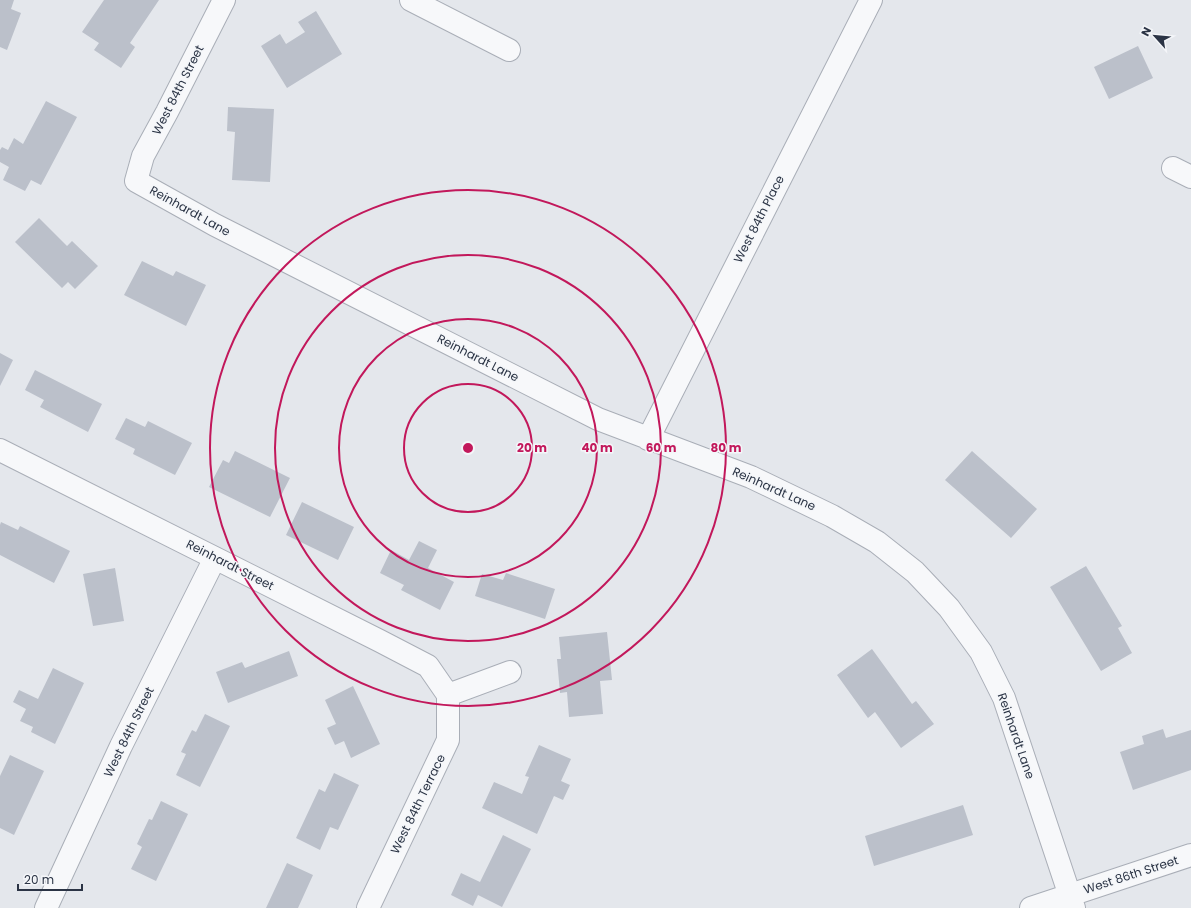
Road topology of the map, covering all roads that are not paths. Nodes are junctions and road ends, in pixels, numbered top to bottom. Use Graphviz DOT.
graph roads {
  1 [pos="224,0"];
  2 [pos="411,0"];
  3 [pos="871,0"];
  4 [pos="509,50"];
  5 [pos="136,181"];
  6 [pos="648,439"];
  7 [pos="0,450"];
  8 [pos="215,558"];
  9 [pos="510,672"];
  10 [pos="448,695"];
  11 [pos="1191,855"];
  12 [pos="1072,902"];
  13 [pos="46,908"];
  14 [pos="368,908"];
  15 [pos="1031,908"];
  1 -- 5 [label="street, West 84th Street"];
  2 -- 4 [label="street"];
  3 -- 6 [label="street, West 84th Place"];
  5 -- 6 [label="street, Reinhardt Lane"];
  6 -- 12 [label="street, Reinhardt Lane"];
  7 -- 8 [label="street, Reinhardt Street"];
  8 -- 10 [label="street, Reinhardt Street"];
  8 -- 13 [label="street, West 84th Street"];
  9 -- 10 [label="street"];
  10 -- 14 [label="street, West 84th Terrace"];
  11 -- 12 [label="street, West 86th Street"];
  12 -- 15 [label="street, West 86th Street"];
}
